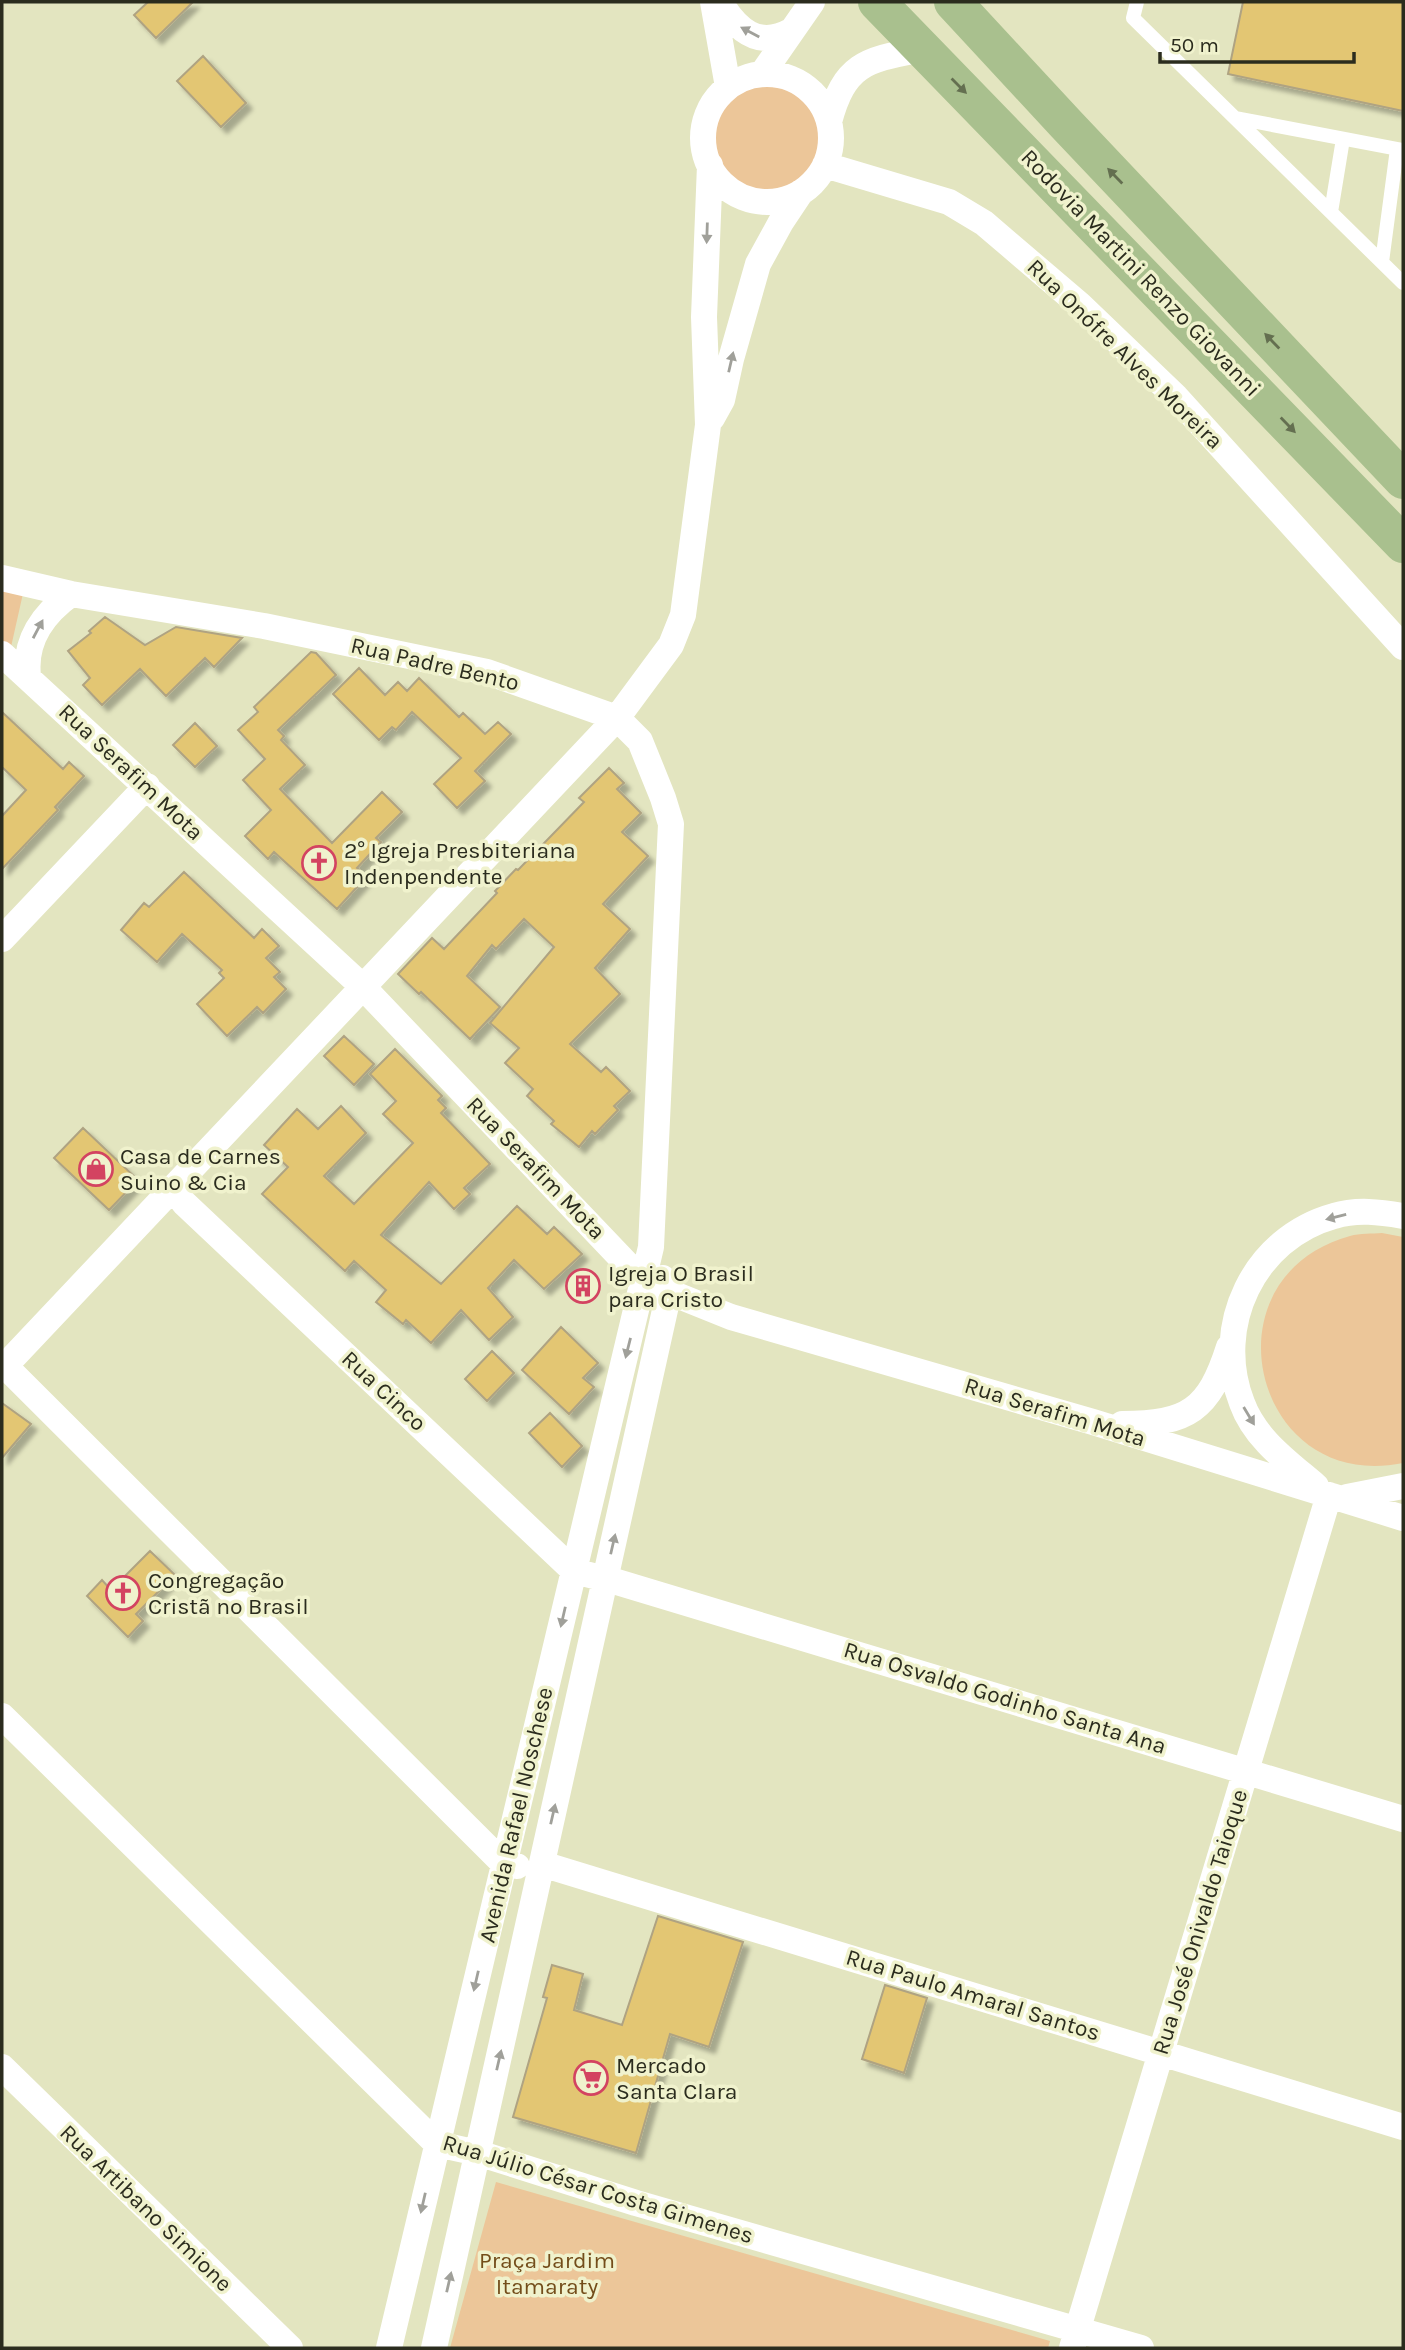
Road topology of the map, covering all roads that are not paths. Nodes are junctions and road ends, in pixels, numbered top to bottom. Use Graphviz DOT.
graph roads {
  1 [pos="713,2"];
  2 [pos="720,2"];
  3 [pos="812,2"];
  4 [pos="877,2"];
  5 [pos="953,2"];
  6 [pos="1137,2"];
  7 [pos="791,31"];
  8 [pos="923,49"];
  9 [pos="762,74"];
  10 [pos="728,87"];
  11 [pos="1235,117"];
  12 [pos="829,122"];
  13 [pos="1343,139"];
  14 [pos="1400,150"];
  15 [pos="710,165"];
  16 [pos="825,166"];
  17 [pos="801,192"];
  18 [pos="1331,212"];
  19 [pos="1382,262"];
  20 [pos="1403,283"];
  21 [pos="708,425"];
  22 [pos="1403,480"];
  23 [pos="1403,544"];
  24 [pos="2,578"];
  25 [pos="71,594"];
  26 [pos="1403,647"];
  27 [pos="2,654"];
  28 [pos="28,676"];
  29 [pos="617,718"];
  30 [pos="146,786"];
  31 [pos="2,939"];
  32 [pos="363,986"];
  33 [pos="173,1187"];
  34 [pos="1403,1216"];
  35 [pos="651,1247"];
  36 [pos="644,1282"];
  37 [pos="669,1292"];
  38 [pos="1233,1325"];
  39 [pos="3,1366"];
  40 [pos="1093,1422"];
  41 [pos="1403,1486"];
  42 [pos="1330,1495"];
  43 [pos="1403,1518"];
  44 [pos="574,1571"];
  45 [pos="605,1579"];
  46 [pos="2,1716"];
  47 [pos="1246,1770"];
  48 [pos="1403,1819"];
  49 [pos="505,1864"];
  50 [pos="542,1866"];
  51 [pos="1161,2052"];
  52 [pos="2,2067"];
  53 [pos="1403,2127"];
  54 [pos="438,2144"];
  55 [pos="478,2153"];
  56 [pos="1075,2339"];
  57 [pos="290,2348"];
  58 [pos="388,2348"];
  59 [pos="435,2348"];
  60 [pos="1141,2348"];
  1 -- 10 [label="street"];
  7 -- 2 [label="street, one-way"];
  3 -- 7 [label="street"];
  4 -- 8 [label="main road, Rodovia Martini Renzo Giovanni"];
  22 -- 5 [label="main road, Rodovia Martini Renzo Giovanni, one-way"];
  6 -- 11 [label="lane"];
  7 -- 9 [label="street"];
  8 -- 12 [label="street"];
  8 -- 23 [label="main road, Rodovia Martini Renzo Giovanni, one-way"];
  9 -- 10 [label="street"];
  9 -- 12 [label="street"];
  10 -- 15 [label="street"];
  11 -- 13 [label="lane"];
  11 -- 18 [label="lane"];
  12 -- 16 [label="street"];
  13 -- 14 [label="lane"];
  13 -- 18 [label="lane"];
  14 -- 19 [label="lane"];
  15 -- 17 [label="street"];
  15 -- 21 [label="street, one-way"];
  16 -- 17 [label="street"];
  16 -- 26 [label="street, Rua Onófre Alves Moreira"];
  21 -- 17 [label="street, one-way"];
  18 -- 19 [label="lane"];
  19 -- 20 [label="lane"];
  21 -- 29 [label="street"];
  24 -- 25 [label="street, Rua Padre Bento"];
  28 -- 25 [label="street, one-way"];
  25 -- 29 [label="street, Rua Padre Bento"];
  27 -- 28 [label="street, Rua Serafim Mota"];
  28 -- 30 [label="street, Rua Serafim Mota"];
  29 -- 32 [label="street"];
  29 -- 35 [label="street, Rua Padre Bento"];
  30 -- 31 [label="street"];
  30 -- 32 [label="street, Rua Serafim Mota"];
  32 -- 33 [label="street"];
  32 -- 36 [label="street, Rua Serafim Mota"];
  33 -- 39 [label="street"];
  33 -- 44 [label="street, Rua Cinco"];
  34 -- 38 [label="street, one-way"];
  35 -- 36 [label="street, Rua Padre Bento"];
  35 -- 37 [label="street, Rua Padre Bento"];
  36 -- 37 [label="street, Rua Serafim Mota"];
  36 -- 44 [label="street, Avenida Rafael Noschese, one-way"];
  37 -- 40 [label="street, Rua Serafim Mota"];
  45 -- 37 [label="street, Avenida Rafael Noschese, one-way"];
  38 -- 40 [label="street"];
  38 -- 42 [label="street, one-way"];
  39 -- 49 [label="street"];
  40 -- 42 [label="street, Rua Serafim Mota"];
  41 -- 42 [label="street"];
  42 -- 43 [label="street, Rua Serafim Mota"];
  42 -- 47 [label="street, Rua José Onivaldo Taioque"];
  44 -- 45 [label="street, Rua Cinco"];
  44 -- 49 [label="street, Avenida Rafael Noschese, one-way"];
  45 -- 47 [label="street, Rua Osvaldo Godinho Santa Ana"];
  50 -- 45 [label="street, Avenida Rafael Noschese, one-way"];
  46 -- 54 [label="street, Rua Júlio César Costa Gimenes"];
  47 -- 48 [label="street, Rua Osvaldo Godinho Santa Ana"];
  47 -- 51 [label="street, Rua José Onivaldo Taioque"];
  49 -- 50 [label="street, Rua Paulo Amaral Santos"];
  49 -- 54 [label="street, Avenida Rafael Noschese, one-way"];
  50 -- 51 [label="street, Rua Paulo Amaral Santos"];
  55 -- 50 [label="street, Avenida Rafael Noschese, one-way"];
  51 -- 53 [label="street, Rua Paulo Amaral Santos"];
  51 -- 56 [label="street, Rua José Onivaldo Taioque"];
  52 -- 57 [label="street, Rua Artibano Simione"];
  54 -- 55 [label="street, Rua Júlio César Costa Gimenes"];
  54 -- 58 [label="street, Avenida Rafael Noschese, one-way"];
  55 -- 56 [label="street, Rua Júlio César Costa Gimenes"];
  59 -- 55 [label="street, Avenida Rafael Noschese, one-way"];
  56 -- 60 [label="street, Rua Júlio César Costa Gimenes"];
}
